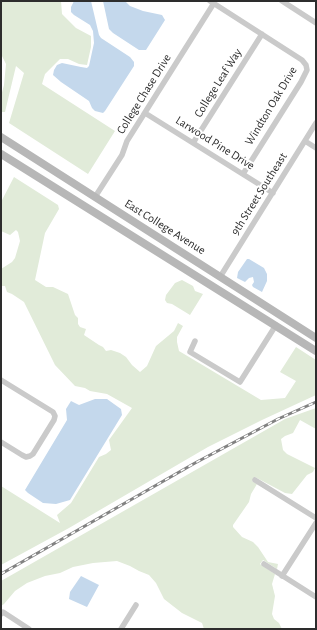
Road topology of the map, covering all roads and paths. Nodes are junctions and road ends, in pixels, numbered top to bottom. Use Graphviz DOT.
graph roads {
  1 [pos="282,1"];
  2 [pos="212,2"];
  3 [pos="316,23"];
  4 [pos="262,34"];
  5 [pos="145,112"];
  6 [pos="316,123"];
  7 [pos="1,137"];
  8 [pos="305,141"];
  9 [pos="193,143"];
  10 [pos="316,148"];
  11 [pos="1,154"];
  12 [pos="243,174"];
  13 [pos="273,193"];
  14 [pos="95,197"];
  15 [pos="164,256"];
  16 [pos="220,276"];
  17 [pos="223,286"];
  18 [pos="226,295"];
  19 [pos="268,307"];
  20 [pos="276,325"];
  21 [pos="316,338"];
  22 [pos="195,341"];
  23 [pos="316,351"];
  24 [pos="1,380"];
  25 [pos="1,442"];
  26 [pos="255,480"];
  27 [pos="316,518"];
  28 [pos="316,523"];
  29 [pos="264,564"];
  30 [pos="282,576"];
  31 [pos="316,597"];
  32 [pos="136,604"];
  33 [pos="2,613"];
  34 [pos="29,629"];
  35 [pos="121,629"];
  1 -- 3 [label="street"];
  2 -- 4 [label="street, Windton Oak Drive"];
  2 -- 5 [label="street, College Chase Drive"];
  4 -- 9 [label="street, College Leaf Way"];
  4 -- 12 [label="street, Windton Oak Drive"];
  5 -- 9 [label="street, Larwood Pine Drive"];
  5 -- 14 [label="street, College Chase Drive"];
  6 -- 8 [label="street, 9th Street Southeast"];
  7 -- 14 [label="main road, East College Avenue"];
  8 -- 10 [label="street"];
  8 -- 13 [label="street, 9th Street Southeast"];
  9 -- 12 [label="street, Larwood Pine Drive"];
  11 -- 15 [label="main road, East College Avenue"];
  12 -- 13 [label="street, Larwood Pine Drive"];
  13 -- 16 [label="street, 9th Street Southeast"];
  14 -- 16 [label="main road, East College Avenue"];
  15 -- 16 [label="main road"];
  15 -- 18 [label="main road, East College Avenue"];
  16 -- 17 [label="main road"];
  16 -- 19 [label="main road, East College Avenue"];
  17 -- 18 [label="main road"];
  17 -- 19 [label="main road"];
  18 -- 20 [label="main road, East College Avenue"];
  19 -- 21 [label="main road, East College Avenue"];
  20 -- 22 [label="street"];
  20 -- 23 [label="main road, East College Avenue"];
  24 -- 25 [label="street"];
  26 -- 27 [label="street"];
  28 -- 30 [label="street"];
  29 -- 30 [label="street"];
  30 -- 31 [label="street"];
  32 -- 35 [label="street"];
  33 -- 34 [label="street"];
}
